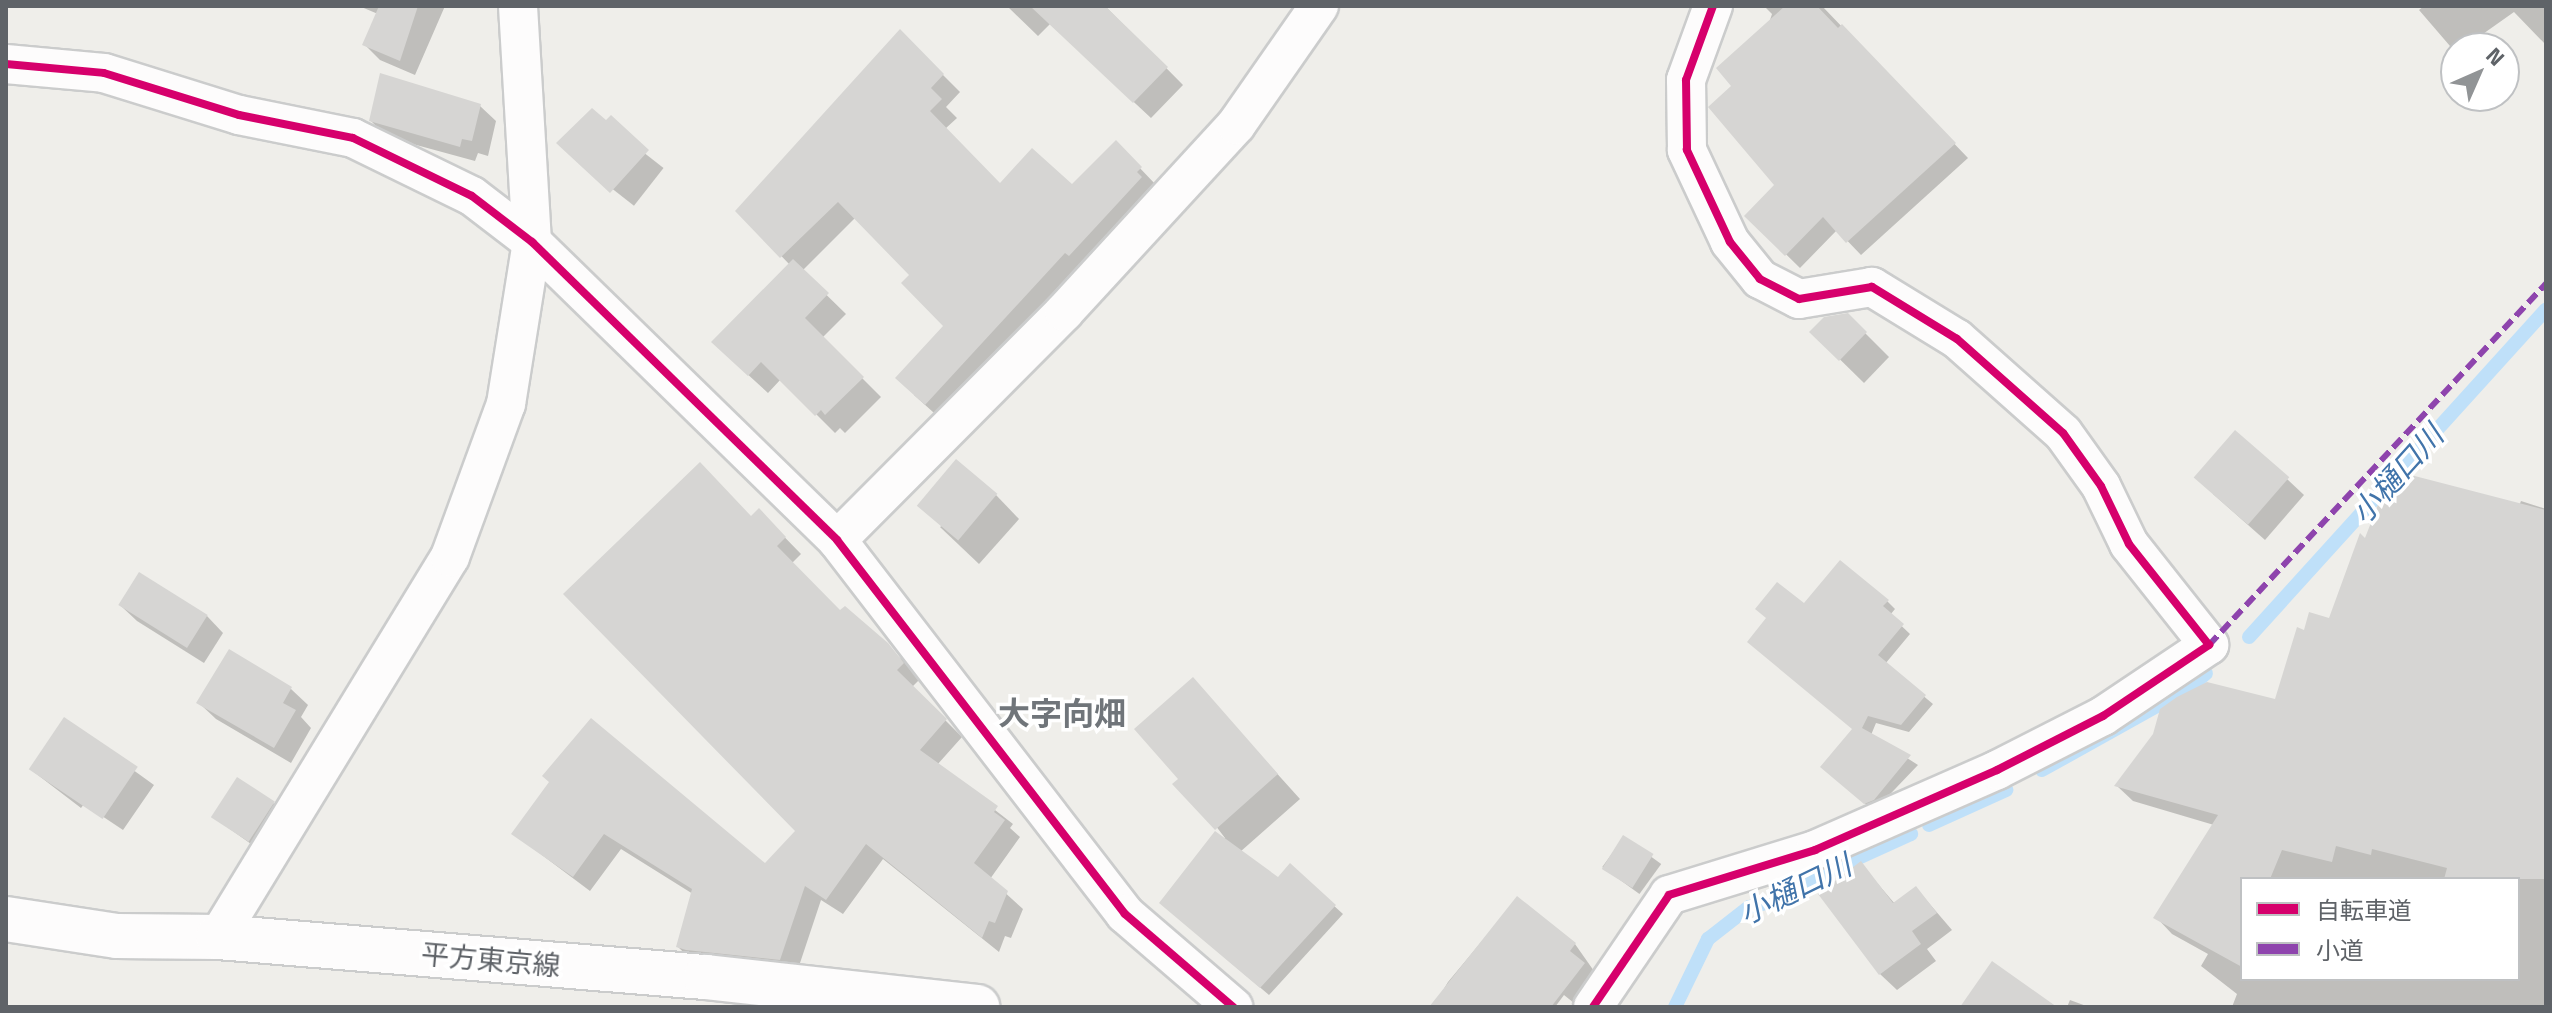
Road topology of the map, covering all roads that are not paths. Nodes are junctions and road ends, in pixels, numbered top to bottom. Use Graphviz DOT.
graph roads {
  1 [pos="518,6"];
  2 [pos="1319,6"];
  3 [pos="1713,6"];
  4 [pos="6,64"];
  5 [pos="532,242"];
  6 [pos="837,540"];
  7 [pos="6,919"];
  8 [pos="218,937"];
  9 [pos="977,1007"];
  10 [pos="1233,1007"];
  11 [pos="1593,1007"];
  1 -- 5 [label="street"];
  2 -- 6 [label="street"];
  3 -- 11 [label="street"];
  4 -- 5 [label="street"];
  5 -- 6 [label="street"];
  5 -- 8 [label="street"];
  6 -- 10 [label="street"];
  7 -- 8 [label="main road, 平方東京線"];
  8 -- 9 [label="main road, 平方東京線"];
}
